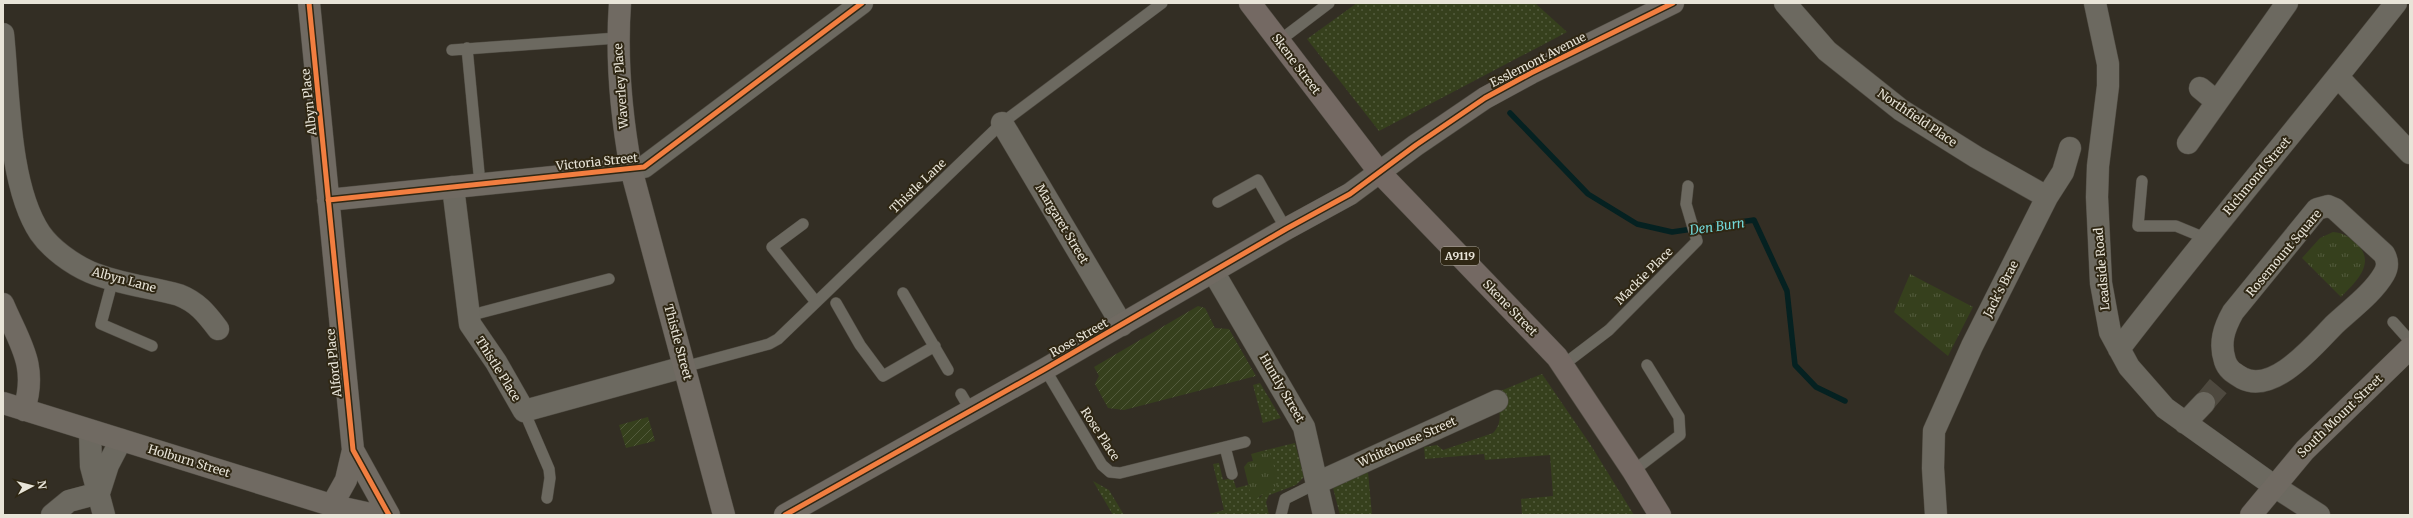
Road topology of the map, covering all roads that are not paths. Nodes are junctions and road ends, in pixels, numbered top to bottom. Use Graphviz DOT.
graph roads {
  1 [pos="309,3"];
  2 [pos="620,3"];
  3 [pos="862,3"];
  4 [pos="1162,3"];
  5 [pos="1250,3"];
  6 [pos="1329,3"];
  7 [pos="1673,3"];
  8 [pos="1785,3"];
  9 [pos="2095,3"];
  10 [pos="2287,3"];
  11 [pos="2396,3"];
  12 [pos="3,34"];
  13 [pos="617,38"];
  14 [pos="1279,41"];
  15 [pos="467,48"];
  16 [pos="452,50"];
  17 [pos="2338,77"];
  18 [pos="2200,88"];
  19 [pos="2217,102"];
  20 [pos="1002,123"];
  21 [pos="2188,143"];
  22 [pos="2070,148"];
  23 [pos="2410,153"];
  24 [pos="631,168"];
  25 [pos="1380,173"];
  26 [pos="2142,181"];
  27 [pos="480,184"];
  28 [pos="1688,186"];
  29 [pos="453,187"];
  30 [pos="2047,197"];
  31 [pos="328,200"];
  32 [pos="1218,202"];
  33 [pos="803,224"];
  34 [pos="1286,229"];
  35 [pos="2205,238"];
  36 [pos="1214,272"];
  37 [pos="113,279"];
  38 [pos="609,279"];
  39 [pos="903,293"];
  40 [pos="2369,299"];
  41 [pos="816,302"];
  42 [pos="836,303"];
  43 [pos="3,304"];
  44 [pos="468,316"];
  45 [pos="2393,322"];
  46 [pos="1122,325"];
  47 [pos="218,329"];
  48 [pos="2410,341"];
  49 [pos="152,346"];
  50 [pos="935,346"];
  51 [pos="2410,348"];
  52 [pos="2119,349"];
  53 [pos="1563,365"];
  54 [pos="1647,365"];
  55 [pos="684,367"];
  56 [pos="1045,369"];
  57 [pos="948,370"];
  58 [pos="1497,402"];
  59 [pos="2204,402"];
  60 [pos="3,403"];
  61 [pos="24,410"];
  62 [pos="524,412"];
  63 [pos="2185,423"];
  64 [pos="90,431"];
  65 [pos="121,440"];
  66 [pos="1245,442"];
  67 [pos="1225,447"];
  68 [pos="353,450"];
  69 [pos="1633,471"];
  70 [pos="1232,474"];
  71 [pos="1317,483"];
  72 [pos="2274,486"];
  73 [pos="99,493"];
  74 [pos="547,498"];
  75 [pos="332,505"];
  76 [pos="52,515"];
  77 [pos="104,515"];
  78 [pos="375,515"];
  79 [pos="389,515"];
  80 [pos="724,515"];
  81 [pos="784,515"];
  82 [pos="1281,515"];
  83 [pos="1324,515"];
  84 [pos="1660,515"];
  85 [pos="1936,515"];
  86 [pos="2251,515"];
  87 [pos="2319,515"];
  1 -- 31 [label="street, Albyn Place"];
  2 -- 13 [label="street, Waverley Place"];
  3 -- 24 [label="street, Victoria Street"];
  4 -- 20 [label="lane, Thistle Lane"];
  5 -- 14 [label="main road, Skene Street / A9119"];
  6 -- 14 [label="lane"];
  7 -- 25 [label="street, Esslemont Avenue"];
  8 -- 30 [label="street, Northfield Place"];
  9 -- 52 [label="street, Leadside Road"];
  10 -- 19 [label="street"];
  11 -- 17 [label="street, Richmond Street"];
  12 -- 37 [label="street, Albyn Lane"];
  13 -- 15 [label="lane"];
  13 -- 24 [label="street, Waverley Place"];
  14 -- 25 [label="main road, Skene Street / A9119"];
  15 -- 16 [label="lane"];
  15 -- 27 [label="lane"];
  17 -- 23 [label="street"];
  17 -- 35 [label="street, Richmond Street"];
  18 -- 19 [label="street"];
  19 -- 21 [label="street"];
  20 -- 41 [label="lane, Thistle Lane"];
  20 -- 46 [label="street, Margaret Street"];
  22 -- 30 [label="street, Jack's Brae"];
  24 -- 27 [label="street, Victoria Street"];
  24 -- 55 [label="street, Thistle Street"];
  25 -- 34 [label="street, Rose Street"];
  25 -- 53 [label="main road, Skene Street / A9119"];
  26 -- 35 [label="lane"];
  27 -- 29 [label="street, Victoria Street"];
  28 -- 53 [label="lane, Mackie Place"];
  29 -- 31 [label="street, Victoria Street"];
  29 -- 44 [label="street, Thistle Place"];
  30 -- 85 [label="street, Jack's Brae"];
  31 -- 68 [label="street, Alford Place"];
  32 -- 34 [label="lane"];
  33 -- 41 [label="lane"];
  34 -- 36 [label="street, Rose Street"];
  35 -- 52 [label="street, Richmond Street"];
  36 -- 46 [label="street, Rose Street"];
  36 -- 71 [label="street, Huntly Street"];
  37 -- 47 [label="street, Albyn Lane"];
  37 -- 49 [label="lane"];
  38 -- 44 [label="lane"];
  39 -- 50 [label="lane"];
  40 -- 40 [label="street, Rosemount Square"];
  41 -- 55 [label="lane, Thistle Lane"];
  42 -- 50 [label="lane"];
  43 -- 61 [label="street"];
  44 -- 62 [label="street, Thistle Place"];
  45 -- 48 [label="lane"];
  46 -- 56 [label="street, Rose Street"];
  50 -- 57 [label="lane"];
  51 -- 72 [label="street, South Mount Street"];
  52 -- 63 [label="street, Leadside Road"];
  53 -- 69 [label="main road, Skene Street / A9119"];
  54 -- 69 [label="lane"];
  55 -- 62 [label="street, Thistle Place"];
  55 -- 80 [label="street, Thistle Street"];
  56 -- 67 [label="lane, Rose Place"];
  56 -- 81 [label="street, Rose Street"];
  58 -- 71 [label="street, Whitehouse Street"];
  59 -- 63 [label="street"];
  60 -- 61 [label="street, Holburn Street"];
  61 -- 64 [label="street, Holburn Street"];
  62 -- 74 [label="lane"];
  63 -- 72 [label="street, Leadside Road"];
  64 -- 65 [label="street, Holburn Street"];
  64 -- 73 [label="street"];
  65 -- 73 [label="street"];
  65 -- 75 [label="street, Holburn Street"];
  66 -- 67 [label="lane, Rose Place"];
  67 -- 70 [label="lane"];
  68 -- 75 [label="street"];
  68 -- 79 [label="street, Alford Place"];
  69 -- 84 [label="main road, Skene Street / A9119"];
  71 -- 82 [label="lane"];
  71 -- 83 [label="street, Huntly Street"];
  72 -- 86 [label="street, South Mount Street"];
  72 -- 87 [label="street, Leadside Road"];
  73 -- 76 [label="street"];
  73 -- 77 [label="street"];
  75 -- 78 [label="street, Holburn Street"];
}
